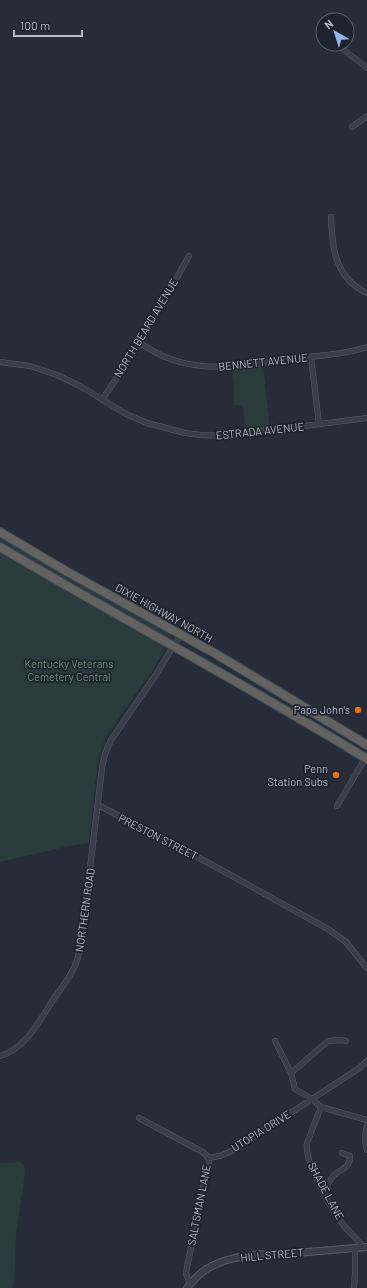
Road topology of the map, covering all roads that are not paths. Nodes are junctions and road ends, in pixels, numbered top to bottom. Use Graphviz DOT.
graph roads {
  1 [pos="347,52"];
  2 [pos="367,68"];
  3 [pos="367,116"];
  4 [pos="352,127"];
  5 [pos="331,217"];
  6 [pos="190,256"];
  7 [pos="367,293"];
  8 [pos="140,343"];
  9 [pos="367,347"];
  10 [pos="311,357"];
  11 [pos="0,362"];
  12 [pos="102,400"];
  13 [pos="367,418"];
  14 [pos="319,424"];
  15 [pos="0,532"];
  16 [pos="0,547"];
  17 [pos="181,634"];
  18 [pos="174,646"];
  19 [pos="367,745"];
  20 [pos="366,757"];
  21 [pos="98,806"];
  22 [pos="337,806"];
  23 [pos="367,968"];
  24 [pos="275,1041"];
  25 [pos="346,1041"];
  26 [pos="0,1056"];
  27 [pos="367,1060"];
  28 [pos="291,1073"];
  29 [pos="312,1099"];
  30 [pos="321,1107"];
  31 [pos="139,1118"];
  32 [pos="367,1120"];
  33 [pos="367,1126"];
  34 [pos="367,1150"];
  35 [pos="342,1153"];
  36 [pos="208,1158"];
  37 [pos="324,1192"];
  38 [pos="365,1247"];
  39 [pos="355,1248"];
  40 [pos="188,1286"];
  41 [pos="354,1288"];
  1 -- 2 [label="street"];
  3 -- 4 [label="street"];
  5 -- 7 [label="street"];
  6 -- 8 [label="street, NORTH BEARD AVENUE"];
  8 -- 10 [label="street, BENNETT AVENUE"];
  8 -- 12 [label="street, NORTH BEARD AVENUE"];
  9 -- 10 [label="street, BENNETT AVENUE"];
  10 -- 14 [label="street"];
  11 -- 12 [label="street, ESTRADA AVENUE"];
  12 -- 14 [label="street, ESTRADA AVENUE"];
  13 -- 14 [label="street, ESTRADA AVENUE"];
  15 -- 17 [label="highway, DIXIE HIGHWAY NORTH"];
  16 -- 18 [label="highway"];
  17 -- 18 [label="street"];
  17 -- 19 [label="highway, DIXIE HIGHWAY NORTH"];
  18 -- 20 [label="highway"];
  18 -- 21 [label="street"];
  20 -- 22 [label="street"];
  21 -- 23 [label="street, PRESTON STREET"];
  21 -- 26 [label="street, NORTHERN ROAD"];
  24 -- 28 [label="street"];
  25 -- 28 [label="street"];
  27 -- 29 [label="street, UTOPIA DRIVE"];
  28 -- 29 [label="street"];
  29 -- 30 [label="street"];
  29 -- 36 [label="street, UTOPIA DRIVE"];
  30 -- 32 [label="street"];
  30 -- 37 [label="street, SHADE LANE"];
  31 -- 36 [label="street, SALTSMAN LANE"];
  33 -- 34 [label="street"];
  35 -- 37 [label="street"];
  36 -- 40 [label="street, SALTSMAN LANE"];
  37 -- 38 [label="street, SHADE LANE"];
  38 -- 39 [label="street, HILL STREET"];
  39 -- 40 [label="street, HILL STREET"];
  39 -- 41 [label="street"];
}
